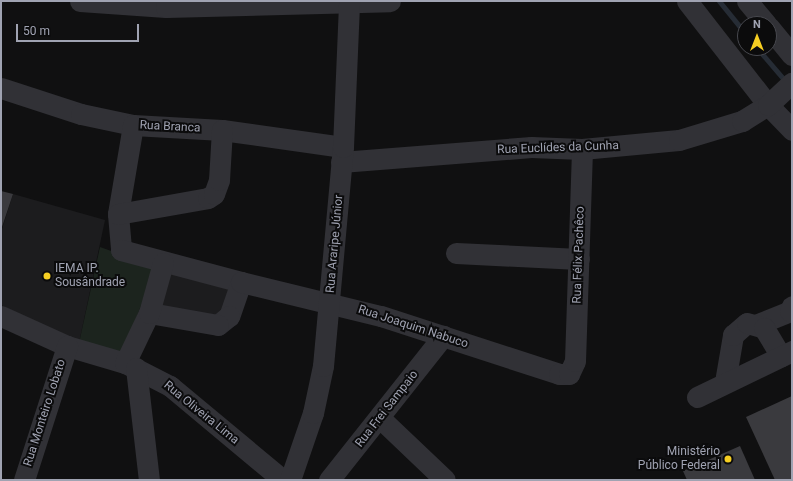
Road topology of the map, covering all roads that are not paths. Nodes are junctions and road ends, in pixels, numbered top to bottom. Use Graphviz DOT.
graph roads {
  1 [pos="80,1"];
  2 [pos="390,1"];
  3 [pos="687,1"];
  4 [pos="349,2"];
  5 [pos="750,2"];
  6 [pos="222,3"];
  7 [pos="760,16"];
  8 [pos="777,37"];
  9 [pos="792,55"];
  10 [pos="1,88"];
  11 [pos="779,95"];
  12 [pos="133,125"];
  13 [pos="222,130"];
  14 [pos="792,130"];
  15 [pos="582,149"];
  16 [pos="342,154"];
  17 [pos="118,214"];
  18 [pos="456,253"];
  19 [pos="579,259"];
  20 [pos="163,263"];
  21 [pos="241,282"];
  22 [pos="330,302"];
  23 [pos="792,306"];
  24 [pos="149,312"];
  25 [pos="1,316"];
  26 [pos="758,324"];
  27 [pos="443,336"];
  28 [pos="67,346"];
  29 [pos="787,354"];
  30 [pos="575,361"];
  31 [pos="131,366"];
  32 [pos="726,382"];
  33 [pos="697,397"];
  34 [pos="381,419"];
  35 [pos="24,480"];
  36 [pos="149,480"];
  37 [pos="283,480"];
  38 [pos="290,480"];
  39 [pos="329,480"];
  40 [pos="445,480"];
  1 -- 6 [label="street"];
  2 -- 4 [label="street"];
  3 -- 11 [label="street"];
  4 -- 6 [label="street"];
  4 -- 16 [label="street, Rua Araripe Júnior"];
  5 -- 7 [label="street"];
  8 -- 9 [label="street"];
  10 -- 12 [label="street, Rua Branca"];
  11 -- 14 [label="street"];
  11 -- 15 [label="street, Rua Euclídes da Cunha"];
  12 -- 13 [label="street, Rua Branca"];
  12 -- 17 [label="street"];
  13 -- 16 [label="street, Rua Branca"];
  13 -- 17 [label="street"];
  15 -- 16 [label="street, Rua Euclídes da Cunha"];
  15 -- 19 [label="street, Rua Félix Pachêco"];
  16 -- 22 [label="street, Rua Araripe Júnior"];
  17 -- 20 [label="street, Rua Joaquim Nabuco"];
  18 -- 19 [label="street"];
  19 -- 30 [label="street, Rua Félix Pachêco"];
  20 -- 21 [label="street, Rua Joaquim Nabuco"];
  20 -- 24 [label="street"];
  21 -- 22 [label="street, Rua Joaquim Nabuco"];
  21 -- 24 [label="street"];
  22 -- 27 [label="street, Rua Joaquim Nabuco"];
  22 -- 38 [label="street, Rua Araripe Júnior"];
  23 -- 26 [label="street"];
  24 -- 31 [label="street"];
  25 -- 28 [label="street, Rua Oliveira Lima"];
  26 -- 29 [label="street"];
  26 -- 32 [label="street"];
  27 -- 30 [label="street, Rua Joaquim Nabuco"];
  27 -- 34 [label="street, Rua Frei Sampaio"];
  28 -- 31 [label="street, Rua Oliveira Lima"];
  28 -- 35 [label="street, Rua Monteiro Lobato"];
  29 -- 32 [label="street"];
  31 -- 36 [label="street"];
  31 -- 37 [label="street, Rua Oliveira Lima"];
  32 -- 33 [label="street"];
  34 -- 39 [label="street, Rua Frei Sampaio"];
  34 -- 40 [label="street"];
}
